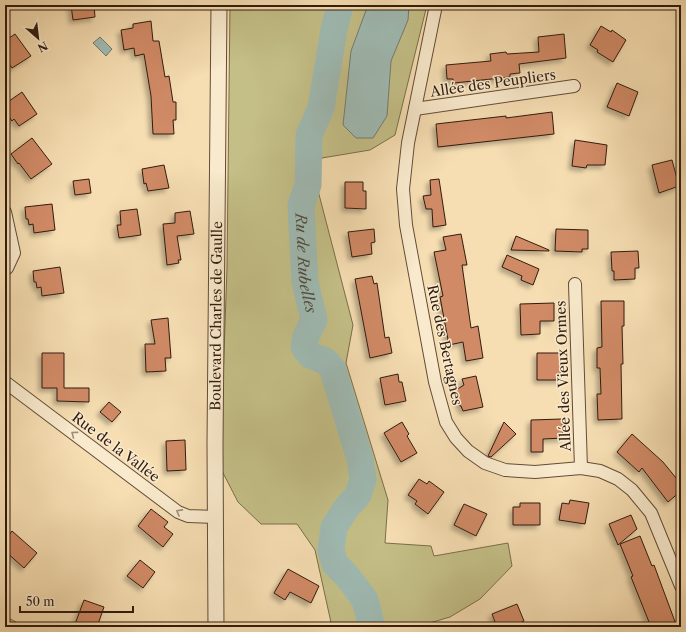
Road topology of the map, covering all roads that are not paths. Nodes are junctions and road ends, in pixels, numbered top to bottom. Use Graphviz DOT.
graph roads {
  1 [pos="219,5"];
  2 [pos="436,5"];
  3 [pos="574,86"];
  4 [pos="415,108"];
  5 [pos="5,212"];
  6 [pos="5,269"];
  7 [pos="575,284"];
  8 [pos="5,382"];
  9 [pos="581,468"];
  10 [pos="216,517"];
  11 [pos="681,586"];
  12 [pos="216,627"];
  1 -- 10 [label="street, Boulevard Charles de Gaulle"];
  2 -- 4 [label="street, Rue des Bertagnes"];
  3 -- 4 [label="street, Allée des Peupliers"];
  4 -- 9 [label="street, Rue des Bertagnes"];
  5 -- 6 [label="street"];
  7 -- 9 [label="street, Allée des Vieux Ormes"];
  10 -- 8 [label="street, Rue de la Vallée, one-way"];
  9 -- 11 [label="street, Rue des Bertagnes"];
  10 -- 12 [label="street, Boulevard Charles de Gaulle"];
}
